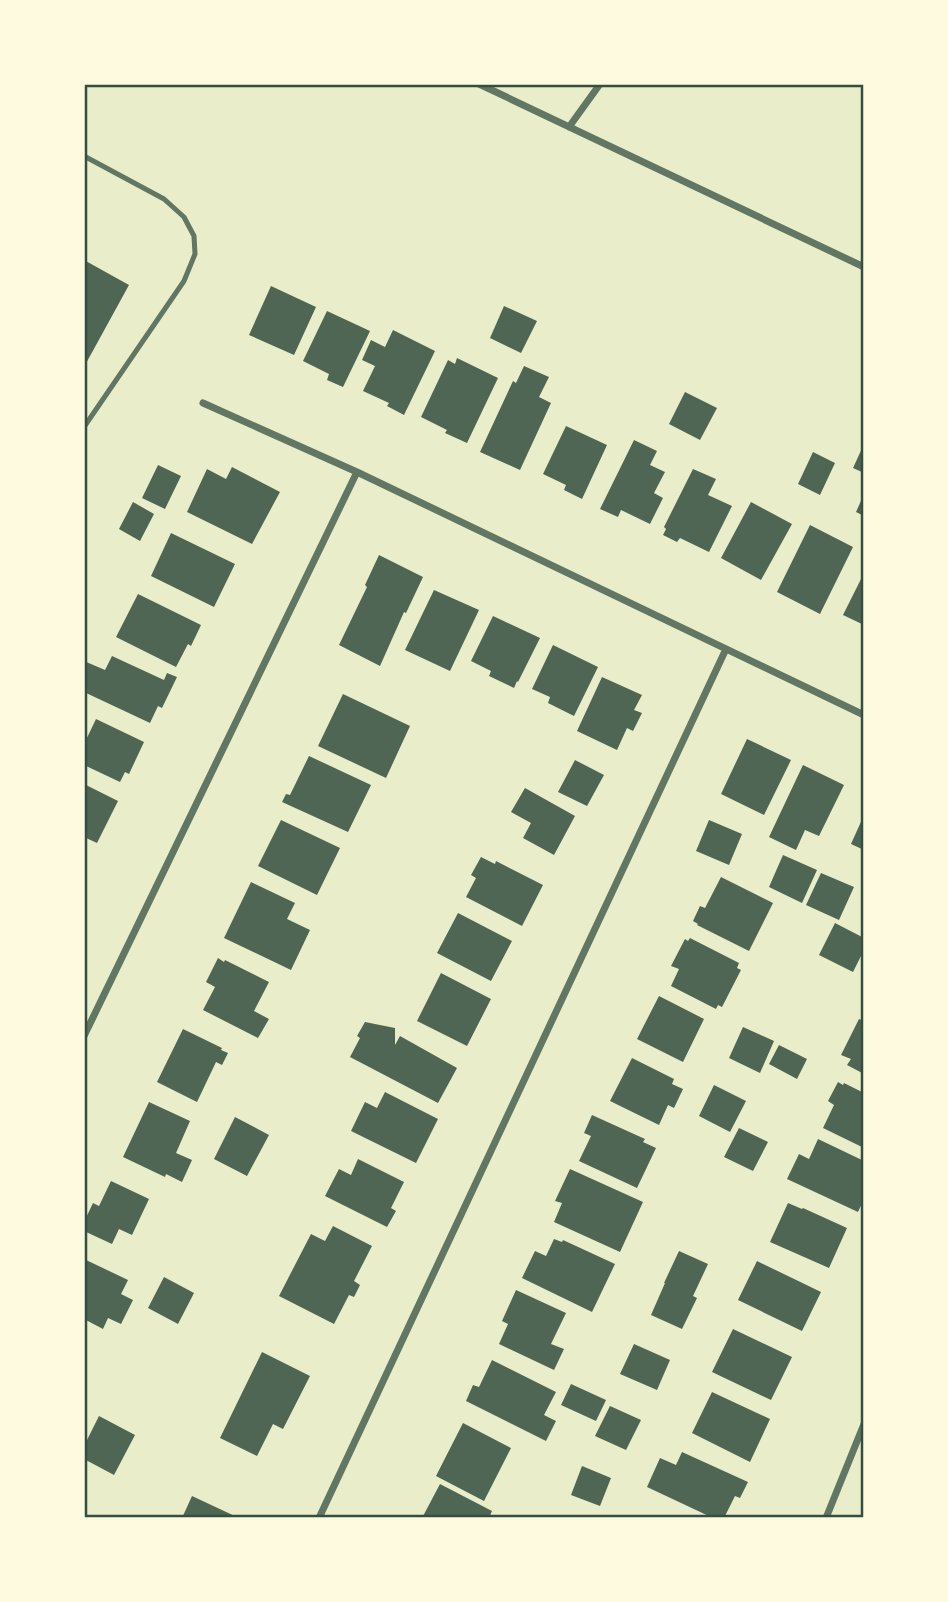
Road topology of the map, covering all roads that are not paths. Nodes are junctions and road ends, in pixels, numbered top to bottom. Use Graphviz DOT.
graph roads {
  1 [pos="479,84"];
  2 [pos="600,84"];
  3 [pos="569,127"];
  4 [pos="84,156"];
  5 [pos="864,267"];
  6 [pos="203,403"];
  7 [pos="84,427"];
  8 [pos="358,472"];
  9 [pos="726,649"];
  10 [pos="864,715"];
  11 [pos="84,1037"];
  12 [pos="864,1424"];
  13 [pos="319,1518"];
  14 [pos="826,1518"];
  1 -- 3 [label="street"];
  2 -- 3 [label="street"];
  3 -- 5 [label="street"];
  4 -- 7 [label="lane"];
  6 -- 8 [label="street"];
  8 -- 9 [label="street"];
  8 -- 11 [label="street"];
  9 -- 10 [label="street"];
  9 -- 13 [label="street"];
  12 -- 14 [label="street"];
}
